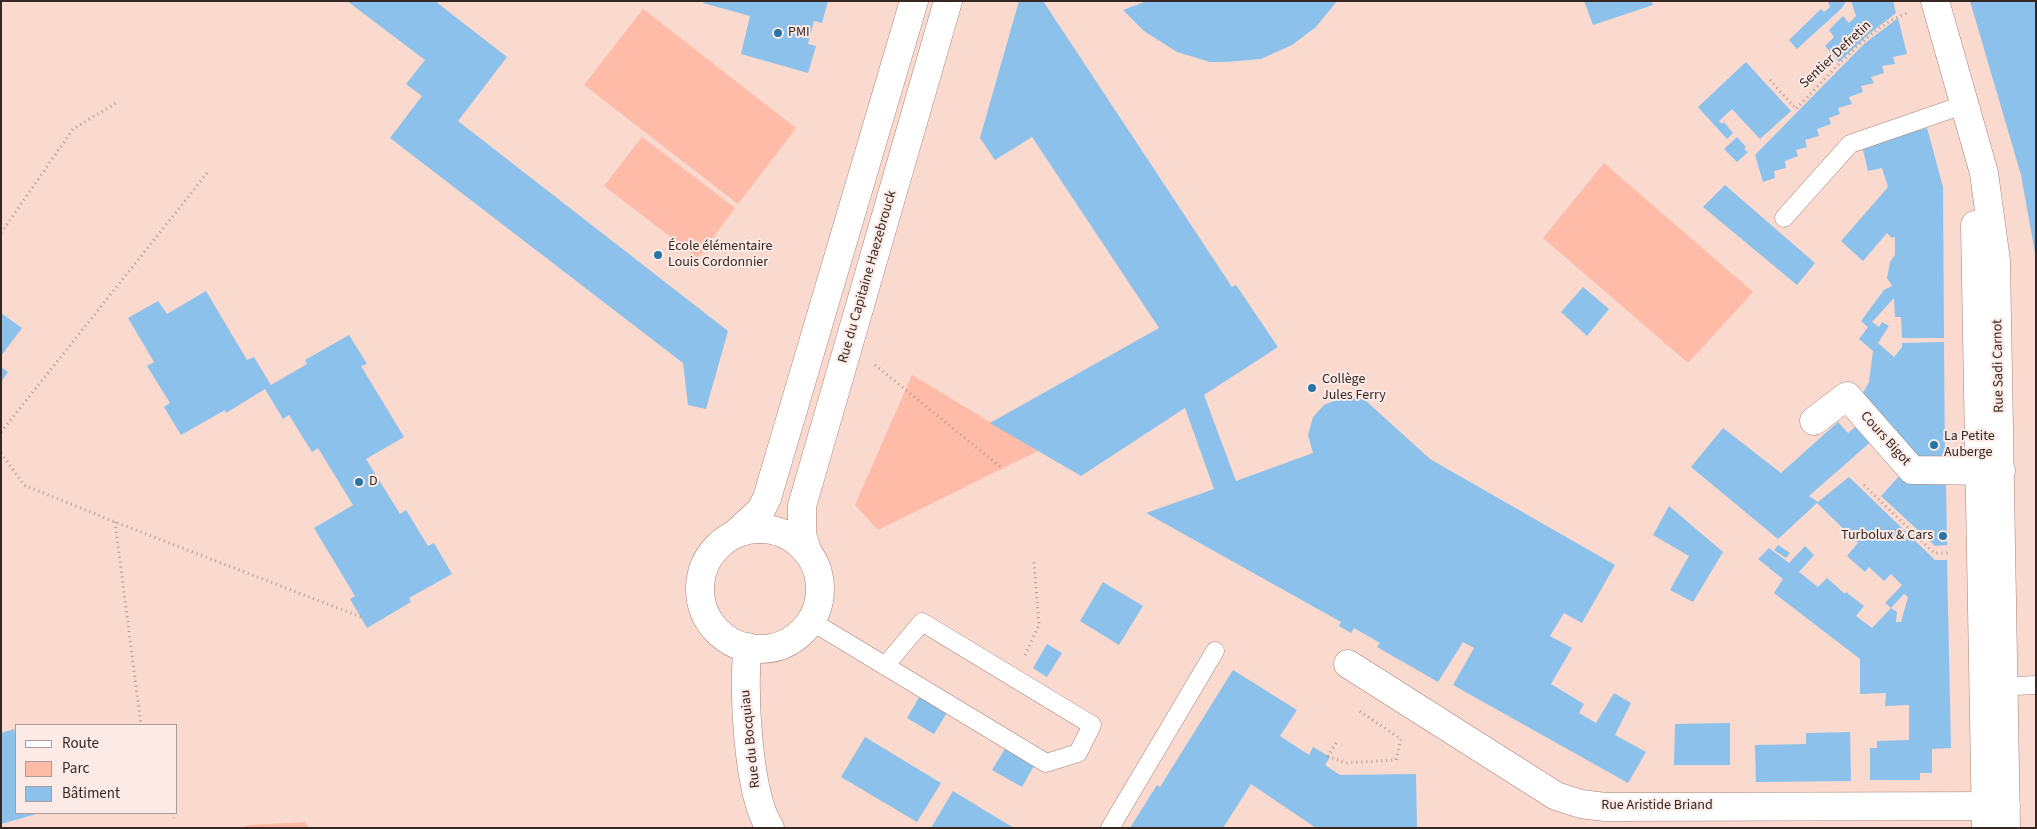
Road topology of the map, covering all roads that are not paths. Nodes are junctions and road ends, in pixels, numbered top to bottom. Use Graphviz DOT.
graph roads {
  1 [pos="914,1"];
  2 [pos="948,1"];
  3 [pos="1930,3"];
  4 [pos="1959,107"];
  5 [pos="1784,218"];
  6 [pos="1814,421"];
  7 [pos="1991,471"];
  8 [pos="736,533"];
  9 [pos="808,553"];
  10 [pos="811,621"];
  11 [pos="748,647"];
  12 [pos="1215,651"];
  13 [pos="1348,664"];
  14 [pos="885,666"];
  15 [pos="2036,684"];
  16 [pos="1994,687"];
  17 [pos="1996,817"];
  18 [pos="770,828"];
  19 [pos="1110,828"];
  1 -- 8 [label="street"];
  2 -- 9 [label="street, Rue du Capitaine Haezebrouck"];
  3 -- 4 [label="street, Rue Sadi Carnot"];
  4 -- 5 [label="lane"];
  4 -- 7 [label="street, Rue Sadi Carnot"];
  6 -- 7 [label="street, Cours Bigot"];
  7 -- 16 [label="street, Rue Sadi Carnot"];
  7 -- 16 [label="street, Rue Sadi Carnot"];
  8 -- 9 [label="street"];
  8 -- 11 [label="street"];
  9 -- 10 [label="street"];
  10 -- 11 [label="street"];
  10 -- 14 [label="lane"];
  11 -- 18 [label="street, Rue du Bocquiau"];
  12 -- 19 [label="lane"];
  13 -- 17 [label="street, Rue Aristide Briand"];
  14 -- 14 [label="lane"];
  15 -- 16 [label="lane"];
  16 -- 17 [label="street, Rue Sadi Carnot"];
}
